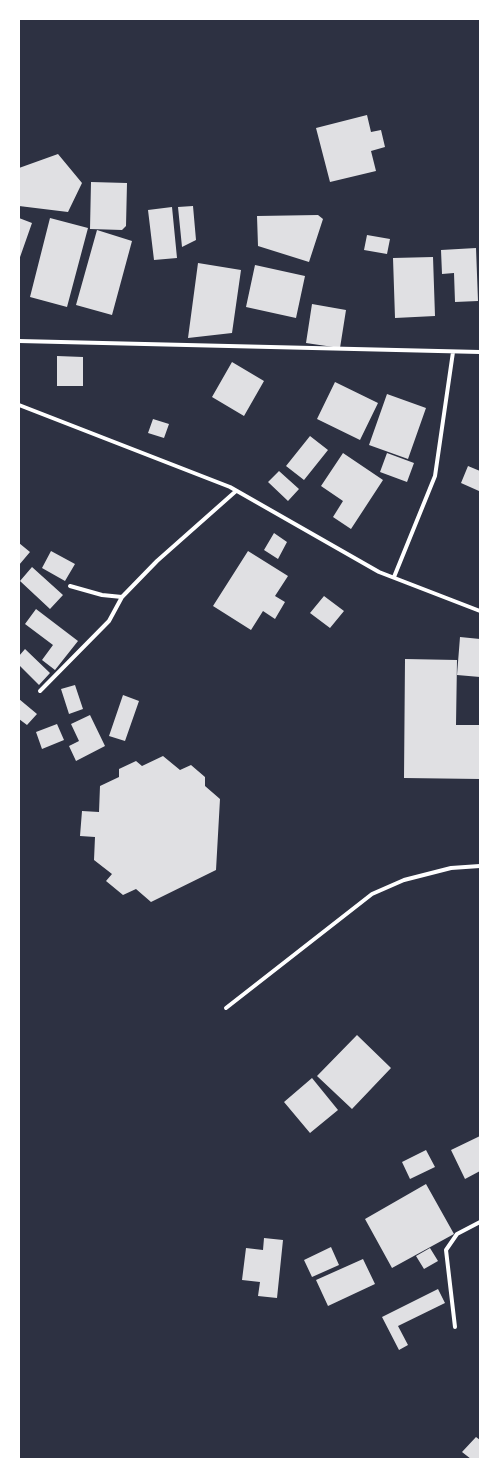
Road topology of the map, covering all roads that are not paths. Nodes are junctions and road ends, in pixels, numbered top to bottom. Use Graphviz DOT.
graph roads {
  1 [pos="19,341"];
  2 [pos="453,352"];
  3 [pos="480,352"];
  4 [pos="19,405"];
  5 [pos="236,491"];
  6 [pos="394,577"];
  7 [pos="70,586"];
  8 [pos="122,596"];
  9 [pos="480,611"];
  10 [pos="40,691"];
  11 [pos="480,866"];
  12 [pos="226,1008"];
  13 [pos="480,1222"];
  14 [pos="454,1327"];
  1 -- 2 [label="street"];
  2 -- 3 [label="street"];
  2 -- 6 [label="street"];
  4 -- 5 [label="street"];
  5 -- 6 [label="street"];
  5 -- 8 [label="street"];
  6 -- 9 [label="street"];
  7 -- 8 [label="street"];
  8 -- 10 [label="street"];
  11 -- 12 [label="street"];
  13 -- 14 [label="street"];
}
